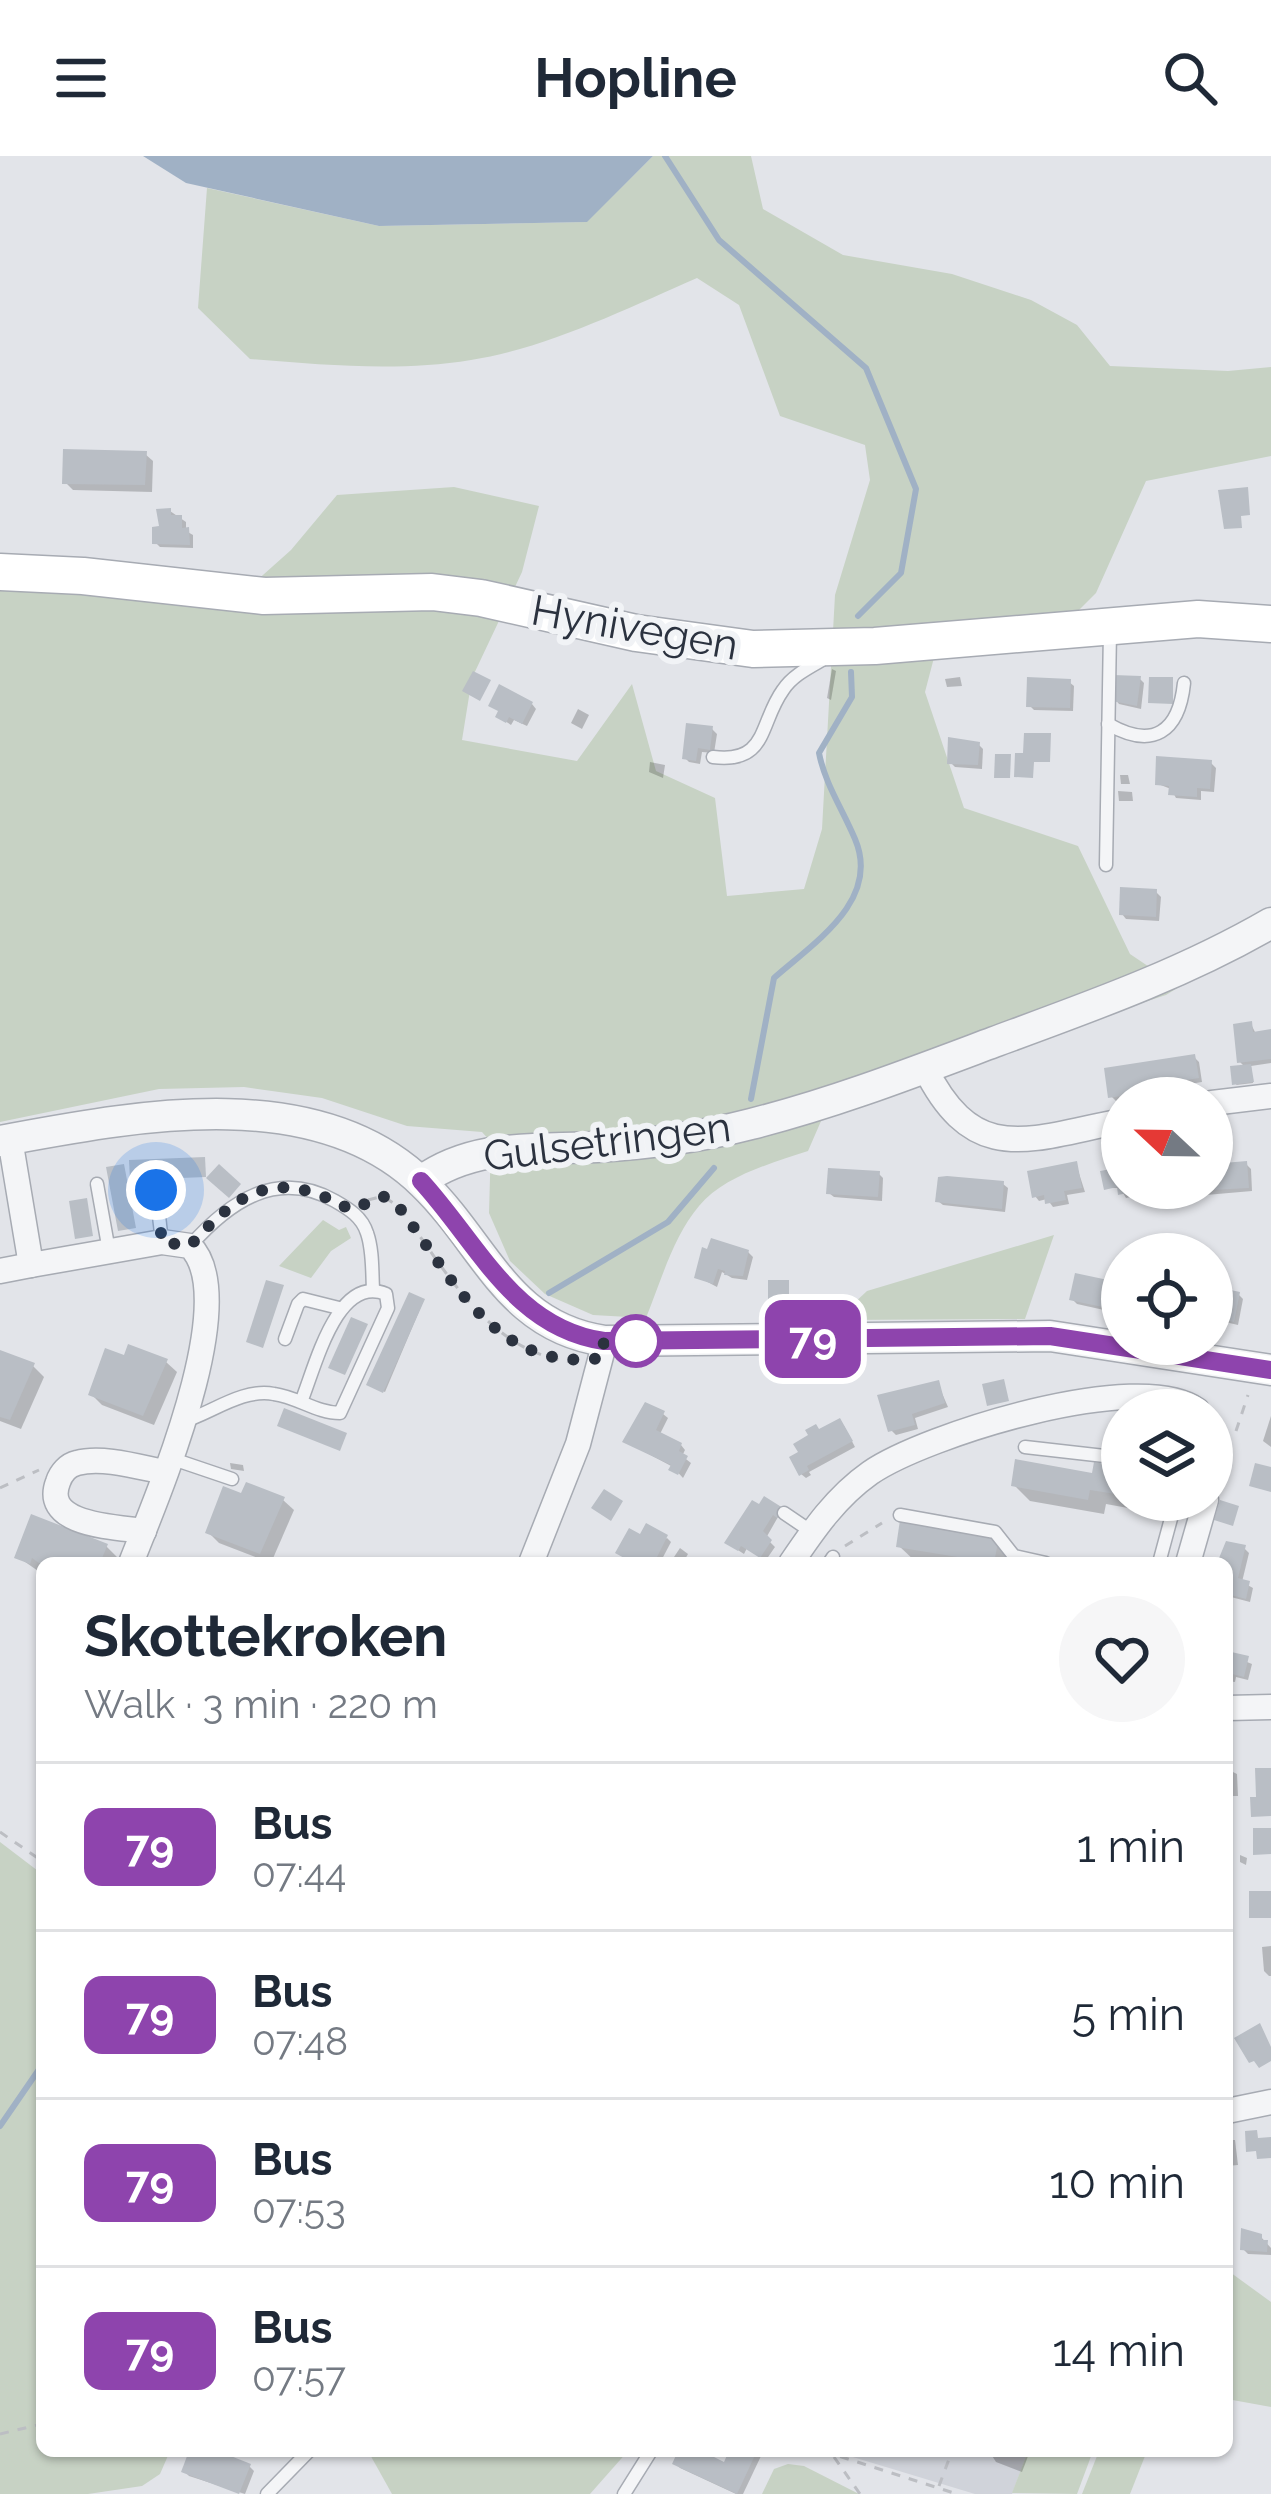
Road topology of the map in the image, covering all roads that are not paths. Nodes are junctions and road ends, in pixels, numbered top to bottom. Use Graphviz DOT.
graph roads {
  1 [pos="0,572"];
  2 [pos="1110,624"];
  3 [pos="1271,624"];
  4 [pos="837,648"];
  5 [pos="1184,683"];
  6 [pos="1108,724"];
  7 [pos="712,757"];
  8 [pos="1106,866"];
  9 [pos="1271,923"];
  10 [pos="925,1068"];
  11 [pos="1271,1096"];
  12 [pos="1233,1101"];
  13 [pos="1101,1125"];
  14 [pos="5,1140"];
  15 [pos="421,1181"];
  16 [pos="97,1184"];
  17 [pos="156,1190"];
  18 [pos="162,1242"];
  19 [pos="190,1246"];
  20 [pos="109,1251"];
  21 [pos="31,1265"];
  22 [pos="0,1271"];
  23 [pos="373,1288"];
  24 [pos="339,1308"];
  25 [pos="285,1339"];
  26 [pos="603,1350"];
  27 [pos="1261,1379"];
  28 [pos="1101,1400"];
  29 [pos="301,1402"];
  30 [pos="181,1422"];
  31 [pos="1024,1447"];
  32 [pos="1101,1456"];
  33 [pos="166,1465"];
  34 [pos="232,1479"];
  35 [pos="784,1513"];
  36 [pos="900,1515"];
  37 [pos="1170,1521"];
  38 [pos="1201,1521"];
  39 [pos="144,1531"];
  40 [pos="812,1532"];
  41 [pos="133,1557"];
  42 [pos="533,1557"];
  43 [pos="795,1557"];
  44 [pos="1019,1557"];
  45 [pos="1161,1557"];
  46 [pos="1190,1557"];
  47 [pos="1271,1707"];
  48 [pos="1233,1708"];
  49 [pos="1271,2102"];
  50 [pos="1233,2110"];
  51 [pos="302,2457"];
  52 [pos="647,2457"];
  53 [pos="267,2494"];
  54 [pos="624,2494"];
  1 -- 4 [label="main road, Hynivegen"];
  2 -- 3 [label="main road, Hynivegen"];
  2 -- 4 [label="main road, Hynivegen"];
  2 -- 6 [label="lane"];
  4 -- 7 [label="lane"];
  5 -- 6 [label="lane"];
  6 -- 8 [label="lane"];
  9 -- 10 [label="street, Gulsetringen"];
  10 -- 13 [label="street"];
  10 -- 15 [label="street, Gulsetringen"];
  11 -- 12 [label="street"];
  14 -- 15 [label="street"];
  14 -- 21 [label="street"];
  15 -- 26 [label="street"];
  16 -- 20 [label="lane"];
  17 -- 18 [label="lane"];
  18 -- 19 [label="street"];
  18 -- 20 [label="street"];
  19 -- 23 [label="lane"];
  19 -- 30 [label="street"];
  20 -- 21 [label="street"];
  21 -- 22 [label="street"];
  23 -- 24 [label="lane"];
  23 -- 29 [label="lane"];
  24 -- 25 [label="lane"];
  24 -- 29 [label="lane"];
  26 -- 27 [label="street"];
  26 -- 42 [label="street"];
  28 -- 40 [label="street"];
  29 -- 30 [label="lane"];
  30 -- 33 [label="street"];
  31 -- 32 [label="lane"];
  33 -- 34 [label="lane"];
  33 -- 39 [label="street"];
  33 -- 39 [label="street"];
  35 -- 40 [label="lane"];
  36 -- 44 [label="lane"];
  37 -- 45 [label="lane"];
  38 -- 46 [label="street"];
  39 -- 41 [label="street"];
  40 -- 43 [label="street"];
  47 -- 48 [label="street"];
  49 -- 50 [label="street"];
  51 -- 53 [label="lane"];
  52 -- 54 [label="lane"];
}
